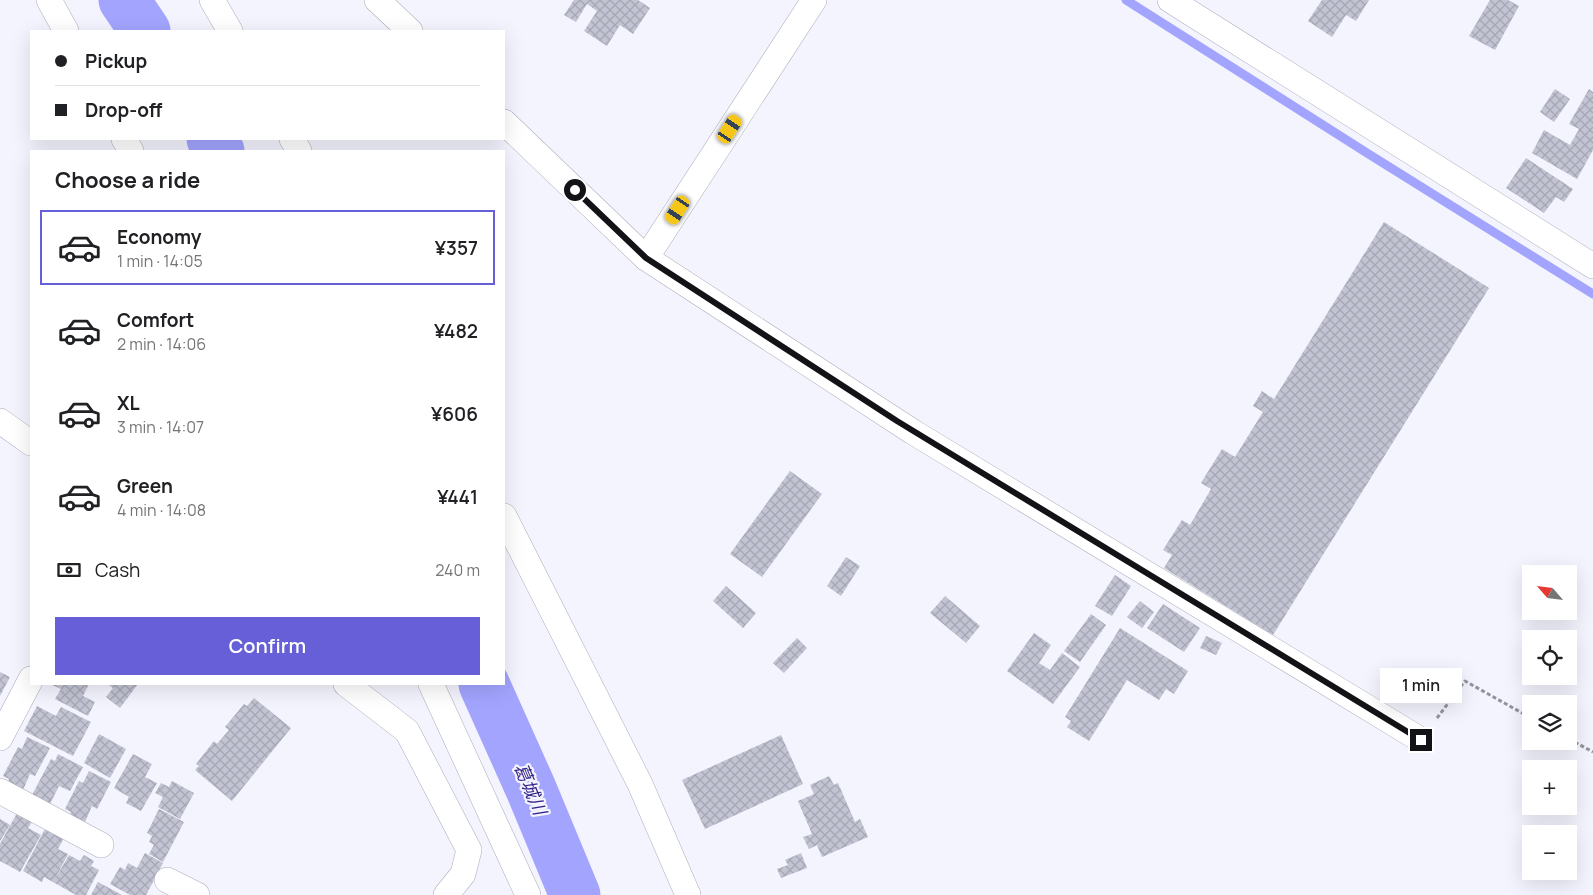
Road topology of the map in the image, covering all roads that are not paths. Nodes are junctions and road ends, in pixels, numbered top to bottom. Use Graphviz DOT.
graph roads {
  1 [pos="49,0"];
  2 [pos="212,0"];
  3 [pos="377,0"];
  4 [pos="814,0"];
  5 [pos="1170,0"];
  6 [pos="65,30"];
  7 [pos="229,30"];
  8 [pos="409,30"];
  9 [pos="505,123"];
  10 [pos="646,258"];
  11 [pos="1593,266"];
  12 [pos="0,420"];
  13 [pos="30,442"];
  14 [pos="505,518"];
  15 [pos="30,681"];
  16 [pos="347,685"];
  17 [pos="431,685"];
  18 [pos="0,738"];
  19 [pos="1421,740"];
  20 [pos="0,791"];
  21 [pos="101,844"];
  22 [pos="167,880"];
  23 [pos="197,895"];
  24 [pos="446,895"];
  25 [pos="528,895"];
  26 [pos="688,895"];
  1 -- 6 [label="street"];
  2 -- 7 [label="street"];
  3 -- 8 [label="street"];
  4 -- 10 [label="street"];
  5 -- 11 [label="street"];
  9 -- 10 [label="street"];
  10 -- 19 [label="street"];
  12 -- 13 [label="street"];
  14 -- 26 [label="street"];
  15 -- 18 [label="street"];
  16 -- 24 [label="street"];
  17 -- 25 [label="street"];
  20 -- 21 [label="street"];
  22 -- 23 [label="street"];
}
